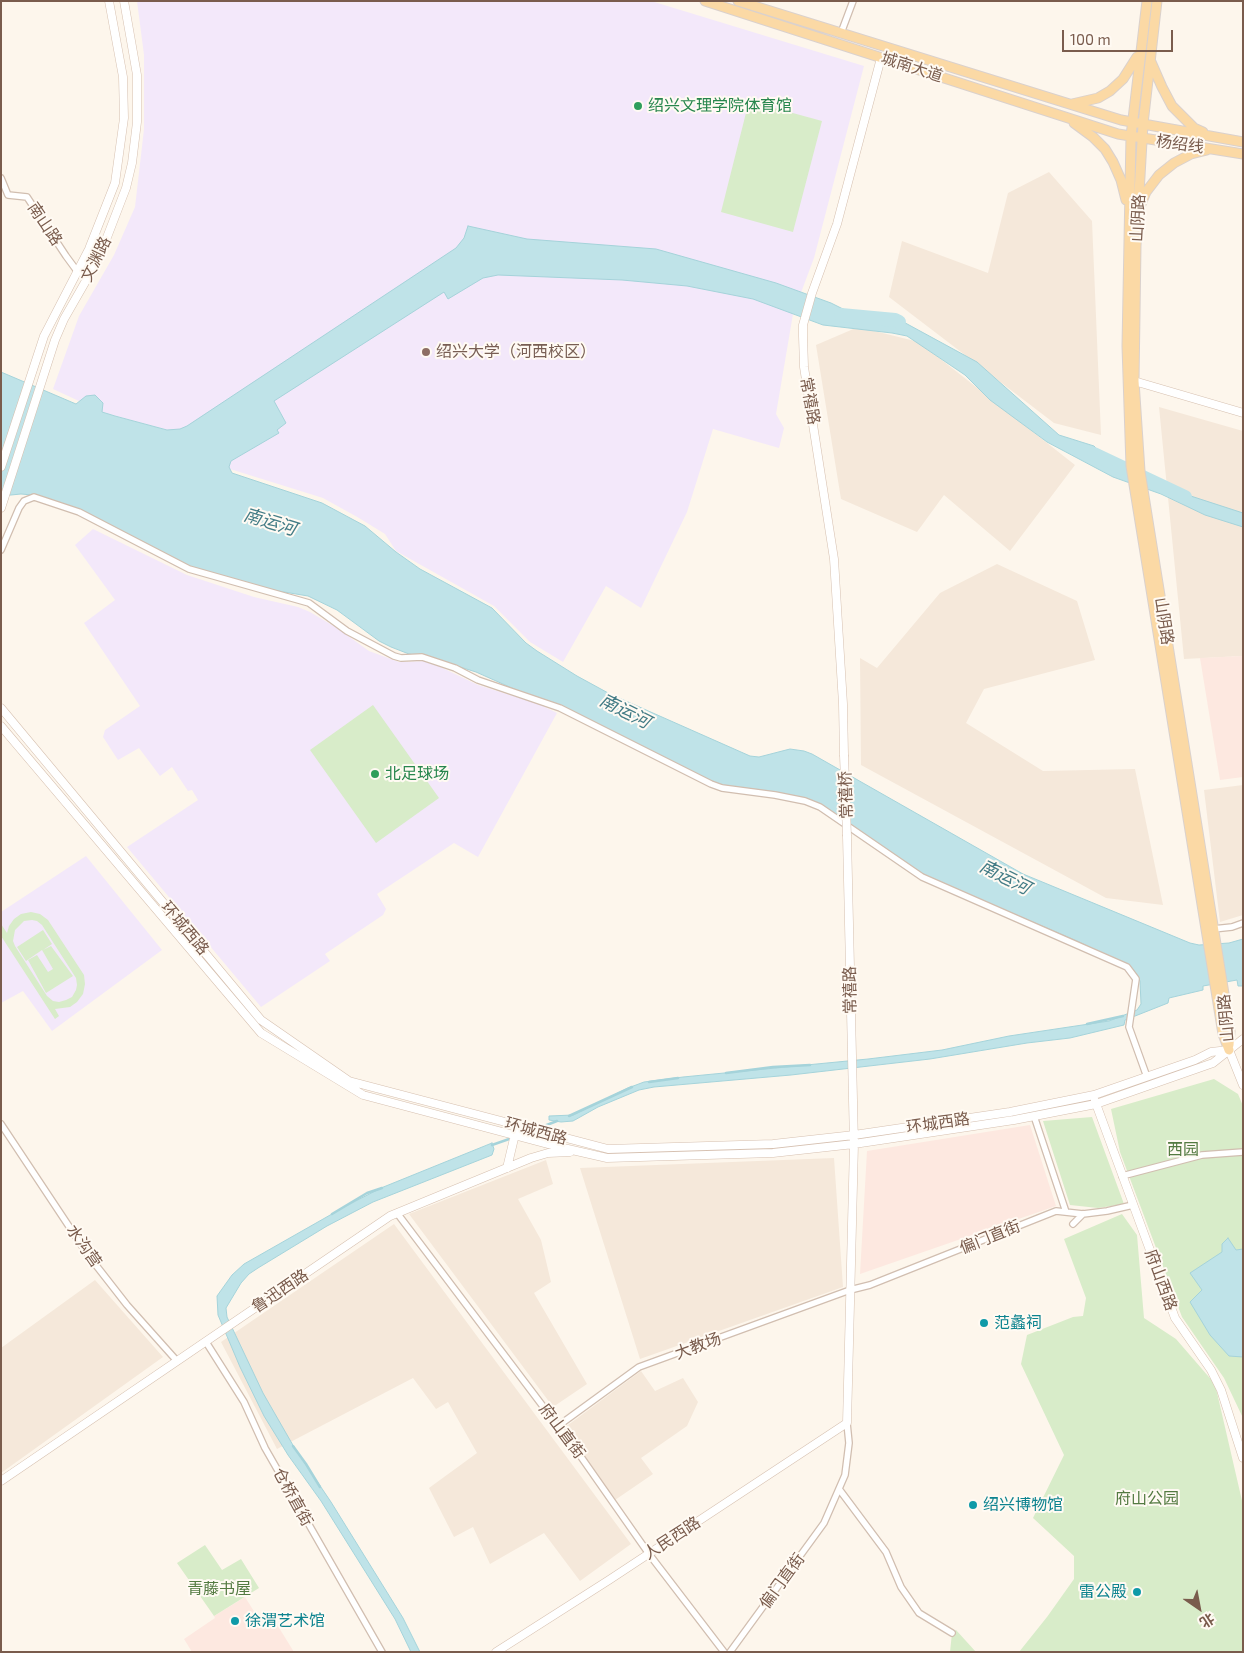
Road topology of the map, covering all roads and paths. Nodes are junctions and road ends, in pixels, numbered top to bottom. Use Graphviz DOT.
graph roads {
  1 [pos="109,1"];
  2 [pos="124,1"];
  3 [pos="705,1"];
  4 [pos="738,1"];
  5 [pos="853,1"];
  6 [pos="1147,1"];
  7 [pos="1157,1"];
  8 [pos="842,33"];
  9 [pos="1141,50"];
  10 [pos="1150,57"];
  11 [pos="881,58"];
  12 [pos="1069,104"];
  13 [pos="1061,115"];
  14 [pos="1121,120"];
  15 [pos="1132,122"];
  16 [pos="1143,124"];
  17 [pos="1118,134"];
  18 [pos="1131,136"];
  19 [pos="1212,136"];
  20 [pos="1142,139"];
  21 [pos="1243,142"];
  22 [pos="1212,149"];
  23 [pos="1243,154"];
  24 [pos="1,178"];
  25 [pos="1134,213"];
  26 [pos="78,271"];
  27 [pos="88,277"];
  28 [pos="1134,380"];
  29 [pos="1243,413"];
  30 [pos="1,467"];
  31 [pos="1136,469"];
  32 [pos="1,508"];
  33 [pos="1,550"];
  34 [pos="1,708"];
  35 [pos="1,726"];
  36 [pos="844,754"];
  37 [pos="847,836"];
  38 [pos="1243,923"];
  39 [pos="1213,929"];
  40 [pos="1212,943"];
  41 [pos="1243,1039"];
  42 [pos="1229,1050"];
  43 [pos="1146,1076"];
  44 [pos="1243,1085"];
  45 [pos="1094,1095"];
  46 [pos="1096,1104"];
  47 [pos="1034,1116"];
  48 [pos="1,1124"];
  49 [pos="517,1126"];
  50 [pos="514,1135"];
  51 [pos="854,1135"];
  52 [pos="854,1144"];
  53 [pos="582,1152"];
  54 [pos="1243,1152"];
  55 [pos="507,1168"];
  56 [pos="1122,1176"];
  57 [pos="1133,1205"];
  58 [pos="1066,1212"];
  59 [pos="397,1213"];
  60 [pos="1084,1214"];
  61 [pos="1073,1224"];
  62 [pos="850,1290"];
  63 [pos="206,1342"];
  64 [pos="177,1361"];
  65 [pos="847,1423"];
  66 [pos="558,1426"];
  67 [pos="1243,1458"];
  68 [pos="1,1481"];
  69 [pos="839,1488"];
  70 [pos="649,1554"];
  71 [pos="952,1633"];
  72 [pos="382,1652"];
  73 [pos="496,1652"];
  74 [pos="724,1652"];
  75 [pos="730,1652"];
  1 -- 26 [label="main road, 文渊路"];
  2 -- 27 [label="main road, 文渊路"];
  3 -- 11 [label="main road, 城南大道"];
  4 -- 8 [label="main road, 城南大道"];
  5 -- 8 [label="street"];
  6 -- 9 [label="main road, 山阴路"];
  7 -- 10 [label="main road, 山阴路"];
  8 -- 12 [label="main road, 城南大道"];
  9 -- 12 [label="main road"];
  9 -- 15 [label="main road, 山阴路"];
  10 -- 16 [label="main road, 山阴路"];
  10 -- 19 [label="main road"];
  11 -- 13 [label="main road, 城南大道"];
  11 -- 36 [label="main road, 常禧路"];
  12 -- 14 [label="main road, 城南大道"];
  13 -- 17 [label="main road, 城南大道"];
  13 -- 25 [label="main road"];
  14 -- 15 [label="main road, 杨绍线"];
  15 -- 16 [label="main road, 杨绍线"];
  15 -- 18 [label="main road, 山阴路"];
  16 -- 19 [label="main road, 杨绍线"];
  16 -- 20 [label="main road, 山阴路"];
  17 -- 18 [label="main road, 杨绍线"];
  18 -- 20 [label="main road, 杨绍线"];
  18 -- 25 [label="main road, 山阴路"];
  19 -- 21 [label="main road, 杨绍线"];
  20 -- 22 [label="main road, 杨绍线"];
  20 -- 25 [label="main road, 山阴路"];
  22 -- 23 [label="main road, 杨绍线"];
  22 -- 25 [label="main road"];
  24 -- 26 [label="street, 南山路"];
  25 -- 28 [label="main road, 山阴路"];
  25 -- 31 [label="main road, 山阴路"];
  26 -- 27 [label="street, 南山路"];
  26 -- 30 [label="main road, 文渊路"];
  27 -- 32 [label="main road, 文渊路"];
  28 -- 29 [label="main road"];
  28 -- 31 [label="main road, 山阴路"];
  31 -- 39 [label="main road, 山阴路"];
  31 -- 40 [label="main road, 山阴路"];
  33 -- 43 [label="street"];
  34 -- 49 [label="main road, 环城西路"];
  35 -- 50 [label="main road, 环城西路"];
  36 -- 37 [label="main road, 常禧桥, bridge"];
  37 -- 51 [label="main road, 常禧路"];
  38 -- 39 [label="street"];
  39 -- 40 [label="main road, 山阴路"];
  40 -- 42 [label="main road, 山阴路"];
  41 -- 42 [label="main road"];
  42 -- 43 [label="main road, 环城西路"];
  42 -- 44 [label="main road"];
  42 -- 46 [label="main road, 环城西路"];
  43 -- 45 [label="main road, 环城西路"];
  45 -- 46 [label="main road, 府山西路"];
  45 -- 51 [label="main road, 环城西路"];
  46 -- 47 [label="main road, 环城西路"];
  46 -- 56 [label="main road, 府山西路"];
  47 -- 52 [label="main road, 环城西路"];
  47 -- 58 [label="street"];
  48 -- 64 [label="street, 水沟营"];
  49 -- 50 [label="main road"];
  49 -- 51 [label="main road, 环城西路"];
  50 -- 53 [label="main road, 环城西路"];
  50 -- 55 [label="main road"];
  51 -- 52 [label="main road, 常禧路"];
  52 -- 53 [label="main road, 环城西路"];
  52 -- 62 [label="main road, 常禧路"];
  53 -- 55 [label="main road, 鲁迅西路"];
  54 -- 56 [label="street"];
  55 -- 59 [label="main road, 鲁迅西路"];
  56 -- 57 [label="main road, 府山西路"];
  57 -- 60 [label="street, 偏门直街"];
  57 -- 67 [label="main road, 府山西路"];
  58 -- 60 [label="street, 偏门直街"];
  58 -- 62 [label="street, 偏门直街"];
  59 -- 63 [label="main road, 鲁迅西路"];
  59 -- 66 [label="street, 府山直街"];
  60 -- 61 [label="street"];
  62 -- 65 [label="main road, 常禧路"];
  62 -- 66 [label="street, 大教场"];
  63 -- 64 [label="main road, 鲁迅西路"];
  63 -- 72 [label="street, 仓桥直街"];
  64 -- 68 [label="main road, 鲁迅西路"];
  65 -- 69 [label="street, 偏门直街"];
  65 -- 70 [label="main road, 人民西路"];
  66 -- 70 [label="street, 府山直街"];
  69 -- 71 [label="street"];
  69 -- 75 [label="street, 偏门直街"];
  70 -- 73 [label="main road, 人民西路"];
  70 -- 74 [label="street, 府山直街"];
}
